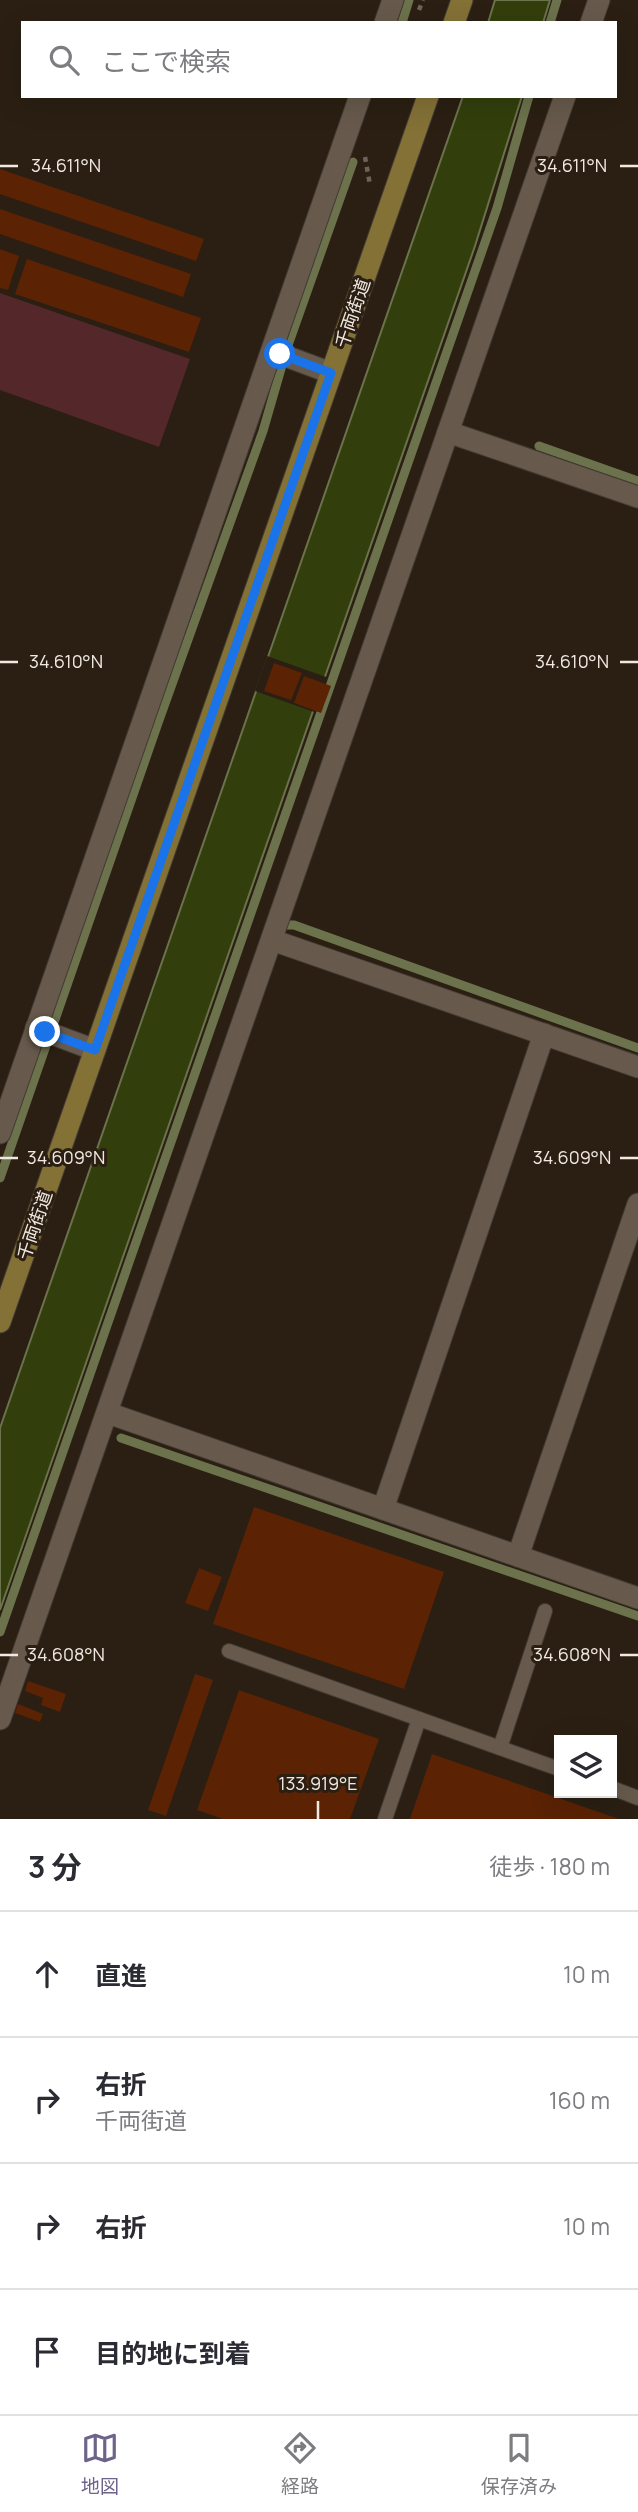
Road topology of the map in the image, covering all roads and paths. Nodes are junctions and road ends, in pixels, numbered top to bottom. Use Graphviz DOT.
graph roads {
  1 [pos="393,0"];
  2 [pos="462,0"];
  3 [pos="599,0"];
  4 [pos="386,21"];
  5 [pos="455,21"];
  6 [pos="592,21"];
  7 [pos="359,98"];
  8 [pos="427,98"];
  9 [pos="564,98"];
  10 [pos="344,141"];
  11 [pos="394,193"];
  12 [pos="281,355"];
  13 [pos="331,373"];
  14 [pos="448,432"];
  15 [pos="638,497"];
  16 [pos="272,940"];
  17 [pos="46,1032"];
  18 [pos="544,1034"];
  19 [pos="95,1050"];
  20 [pos="638,1067"];
  21 [pos="0,1133"];
  22 [pos="638,1204"];
  23 [pos="5,1293"];
  24 [pos="0,1322"];
  25 [pos="108,1413"];
  26 [pos="383,1509"];
  27 [pos="518,1556"];
  28 [pos="638,1598"];
  29 [pos="545,1611"];
  30 [pos="229,1651"];
  31 [pos="0,1719"];
  32 [pos="419,1719"];
  33 [pos="500,1748"];
  34 [pos="554,1767"];
  35 [pos="617,1790"];
  36 [pos="638,1798"];
  37 [pos="385,1819"];
  1 -- 4 [label="street"];
  2 -- 5 [label="street"];
  3 -- 6 [label="street"];
  7 -- 10 [label="street"];
  8 -- 11 [label="street, 千両街道"];
  9 -- 14 [label="street"];
  10 -- 11 [label="path"];
  10 -- 12 [label="street"];
  11 -- 13 [label="street, 千両街道"];
  12 -- 13 [label="street"];
  12 -- 17 [label="street"];
  13 -- 19 [label="street, 千両街道"];
  14 -- 15 [label="street"];
  14 -- 16 [label="street"];
  16 -- 18 [label="street"];
  16 -- 25 [label="street"];
  17 -- 19 [label="street"];
  17 -- 21 [label="street"];
  18 -- 20 [label="street"];
  18 -- 26 [label="street"];
  19 -- 23 [label="street, 千両街道"];
  22 -- 27 [label="street"];
  23 -- 24 [label="street, 千両街道"];
  25 -- 26 [label="street"];
  25 -- 31 [label="street"];
  26 -- 27 [label="street"];
  27 -- 28 [label="street"];
  29 -- 33 [label="lane"];
  30 -- 32 [label="lane"];
  32 -- 33 [label="lane"];
  32 -- 37 [label="lane"];
  33 -- 34 [label="lane"];
  35 -- 36 [label="lane"];
}
